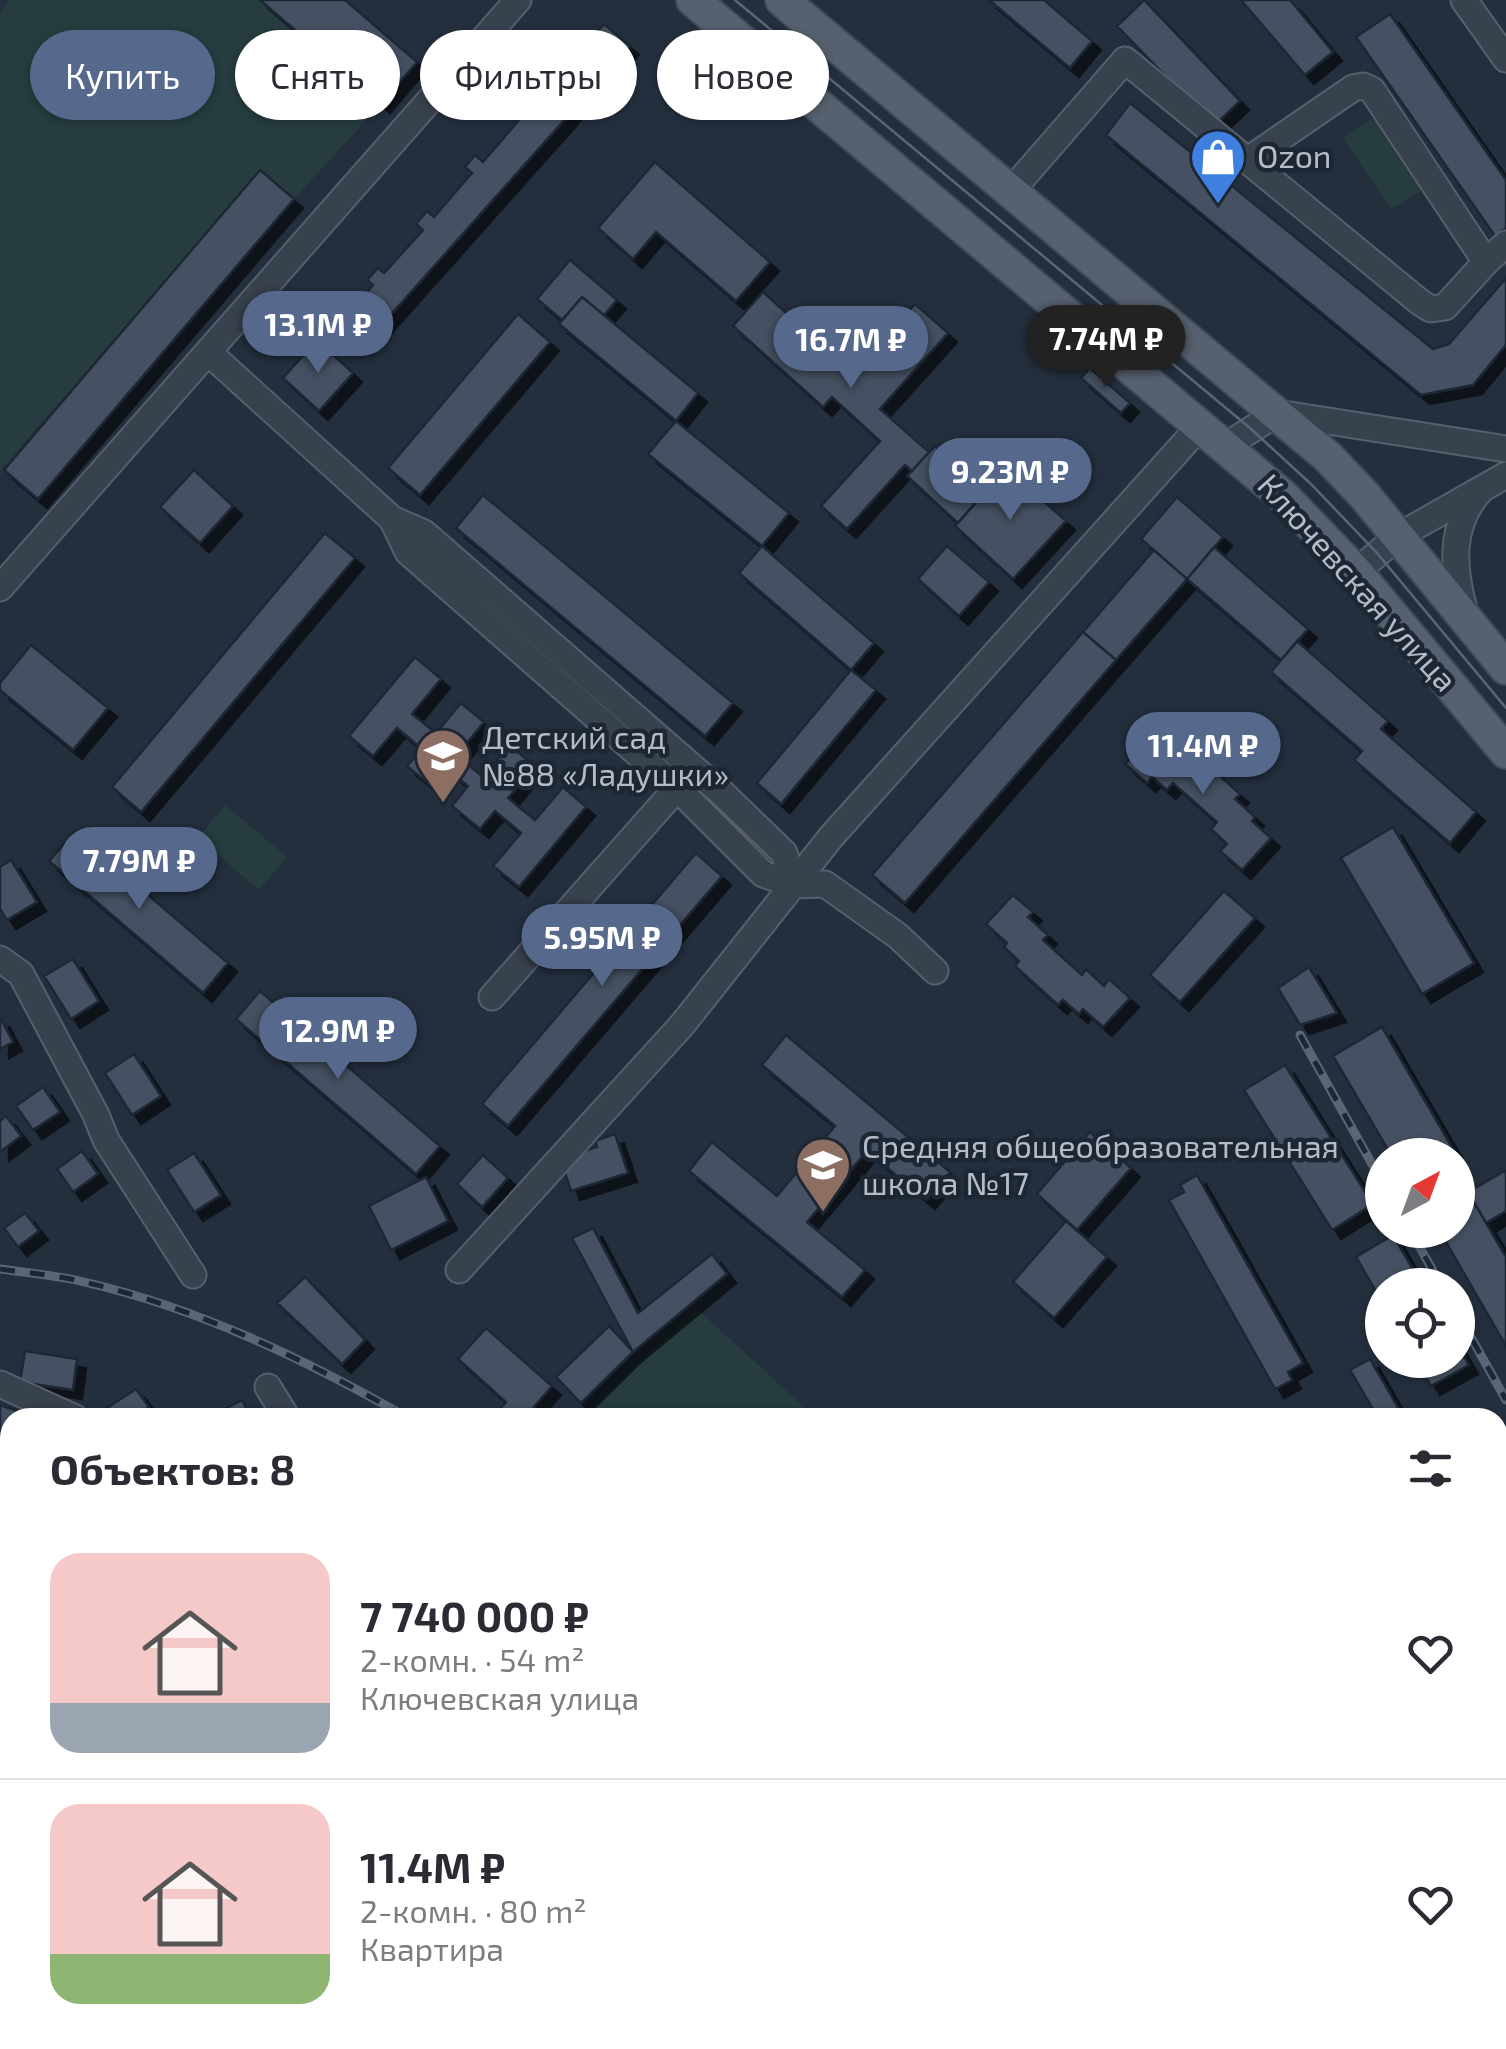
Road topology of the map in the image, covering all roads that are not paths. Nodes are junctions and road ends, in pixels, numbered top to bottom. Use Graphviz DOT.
graph roads {
  1 [pos="518,0"];
  2 [pos="693,0"];
  3 [pos="1464,0"];
  4 [pos="789,2"];
  5 [pos="729,30"];
  6 [pos="769,30"];
  7 [pos="1506,59"];
  8 [pos="829,114"];
  9 [pos="1248,160"];
  10 [pos="1011,191"];
  11 [pos="1496,253"];
  12 [pos="208,352"];
  13 [pos="1277,413"];
  14 [pos="1214,435"];
  15 [pos="1506,449"];
  16 [pos="1506,475"];
  17 [pos="1482,488"];
  18 [pos="1398,537"];
  19 [pos="1356,572"];
  20 [pos="0,588"];
  21 [pos="1468,622"];
  22 [pos="1506,668"];
  23 [pos="564,672"];
  24 [pos="1506,752"];
  25 [pos="677,788"];
  26 [pos="794,885"];
  27 [pos="0,959"];
  28 [pos="935,971"];
  29 [pos="492,997"];
  30 [pos="459,1270"];
  31 [pos="193,1275"];
  32 [pos="0,1384"];
  33 [pos="268,1387"];
  34 [pos="53,1408"];
  35 [pos="281,1408"];
  1 -- 12 [label="street"];
  2 -- 5 [label="main road, Ключевская улица"];
  3 -- 7 [label="street"];
  4 -- 6 [label="main road"];
  4 -- 10 [label="main road, Ключевская улица"];
  8 -- 14 [label="main road, Ключевская улица"];
  9 -- 10 [label="street"];
  9 -- 11 [label="street"];
  9 -- 11 [label="street"];
  10 -- 13 [label="main road, Ключевская улица"];
  12 -- 20 [label="street"];
  12 -- 23 [label="street"];
  13 -- 14 [label="street"];
  13 -- 15 [label="street"];
  13 -- 18 [label="main road, Ключевская улица"];
  14 -- 19 [label="main road, Ключевская улица"];
  14 -- 26 [label="street"];
  16 -- 17 [label="street"];
  17 -- 18 [label="street"];
  17 -- 21 [label="street"];
  18 -- 19 [label="street"];
  18 -- 21 [label="main road, Ключевская улица"];
  19 -- 24 [label="main road, Ключевская улица"];
  21 -- 22 [label="main road, Ключевская улица"];
  23 -- 25 [label="street"];
  23 -- 26 [label="street"];
  25 -- 26 [label="street"];
  25 -- 29 [label="street"];
  26 -- 28 [label="street"];
  26 -- 30 [label="street"];
  27 -- 31 [label="street"];
  32 -- 34 [label="street"];
  33 -- 35 [label="street"];
}
